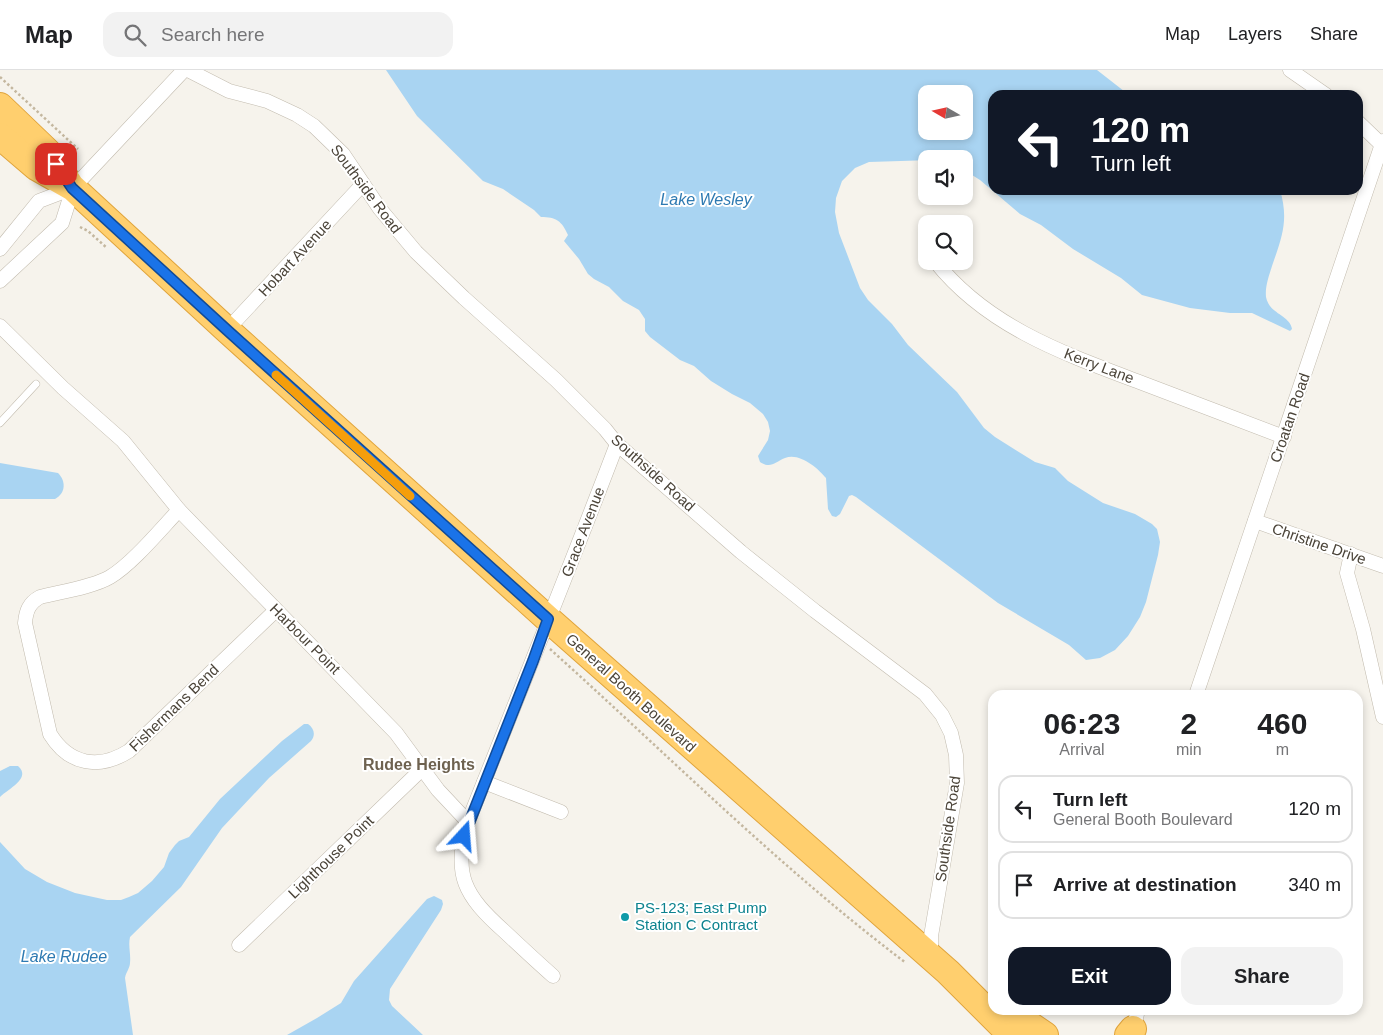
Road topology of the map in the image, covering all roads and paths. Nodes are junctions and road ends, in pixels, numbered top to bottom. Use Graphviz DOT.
graph roads {
  1 [pos="184,70"];
  2 [pos="188,70"];
  3 [pos="1290,70"];
  4 [pos="0,77"];
  5 [pos="1319,90"];
  6 [pos="0,106"];
  7 [pos="1363,126"];
  8 [pos="0,136"];
  9 [pos="1383,144"];
  10 [pos="78,149"];
  11 [pos="363,184"];
  12 [pos="72,188"];
  13 [pos="0,249"];
  14 [pos="941,270"];
  15 [pos="0,281"];
  16 [pos="0,326"];
  17 [pos="227,330"];
  18 [pos="36,384"];
  19 [pos="0,423"];
  20 [pos="1284,437"];
  21 [pos="617,444"];
  22 [pos="179,510"];
  23 [pos="1255,521"];
  24 [pos="1351,554"];
  25 [pos="1383,566"];
  26 [pos="276,610"];
  27 [pos="548,619"];
  28 [pos="1198,690"];
  29 [pos="1383,717"];
  30 [pos="423,768"];
  31 [pos="484,782"];
  32 [pos="561,812"];
  33 [pos="468,822"];
  34 [pos="239,945"];
  35 [pos="940,965"];
  36 [pos="553,976"];
  37 [pos="988,997"];
  38 [pos="988,1012"];
  39 [pos="991,1015"];
  40 [pos="1015,1015"];
  41 [pos="1011,1035"];
  42 [pos="1045,1035"];
  1 -- 12 [label="street"];
  2 -- 11 [label="street, Southside Road"];
  3 -- 5 [label="street"];
  4 -- 10 [label="path"];
  6 -- 12 [label="highway, General Booth Boulevard"];
  7 -- 9 [label="street"];
  8 -- 12 [label="highway, General Booth Boulevard"];
  9 -- 20 [label="street, Croatan Road"];
  11 -- 17 [label="street, Hobart Avenue"];
  11 -- 21 [label="street, Southside Road"];
  12 -- 13 [label="street"];
  12 -- 15 [label="street"];
  12 -- 17 [label="highway, General Booth Boulevard"];
  14 -- 20 [label="street, Kerry Lane"];
  16 -- 22 [label="street, Harbour Point"];
  17 -- 27 [label="highway, General Booth Boulevard"];
  18 -- 19 [label="lane"];
  20 -- 23 [label="street, Croatan Road"];
  21 -- 27 [label="street, Grace Avenue"];
  21 -- 35 [label="street, Southside Road"];
  22 -- 26 [label="street, Harbour Point"];
  22 -- 26 [label="street, Fishermans Bend"];
  23 -- 24 [label="street, Christine Drive"];
  23 -- 28 [label="street, Croatan Road"];
  24 -- 25 [label="street, Christine Drive"];
  24 -- 29 [label="street"];
  26 -- 30 [label="street, Harbour Point"];
  27 -- 31 [label="street, Grace Avenue"];
  27 -- 35 [label="highway, General Booth Boulevard"];
  30 -- 33 [label="street, Harbour Point"];
  30 -- 34 [label="street, Lighthouse Point"];
  31 -- 32 [label="street"];
  31 -- 33 [label="street, Grace Avenue"];
  33 -- 36 [label="street"];
  35 -- 37 [label="highway, General Booth Boulevard"];
  35 -- 38 [label="highway, General Booth Boulevard"];
  39 -- 41 [label="highway, General Booth Boulevard"];
  40 -- 42 [label="highway"];
}
